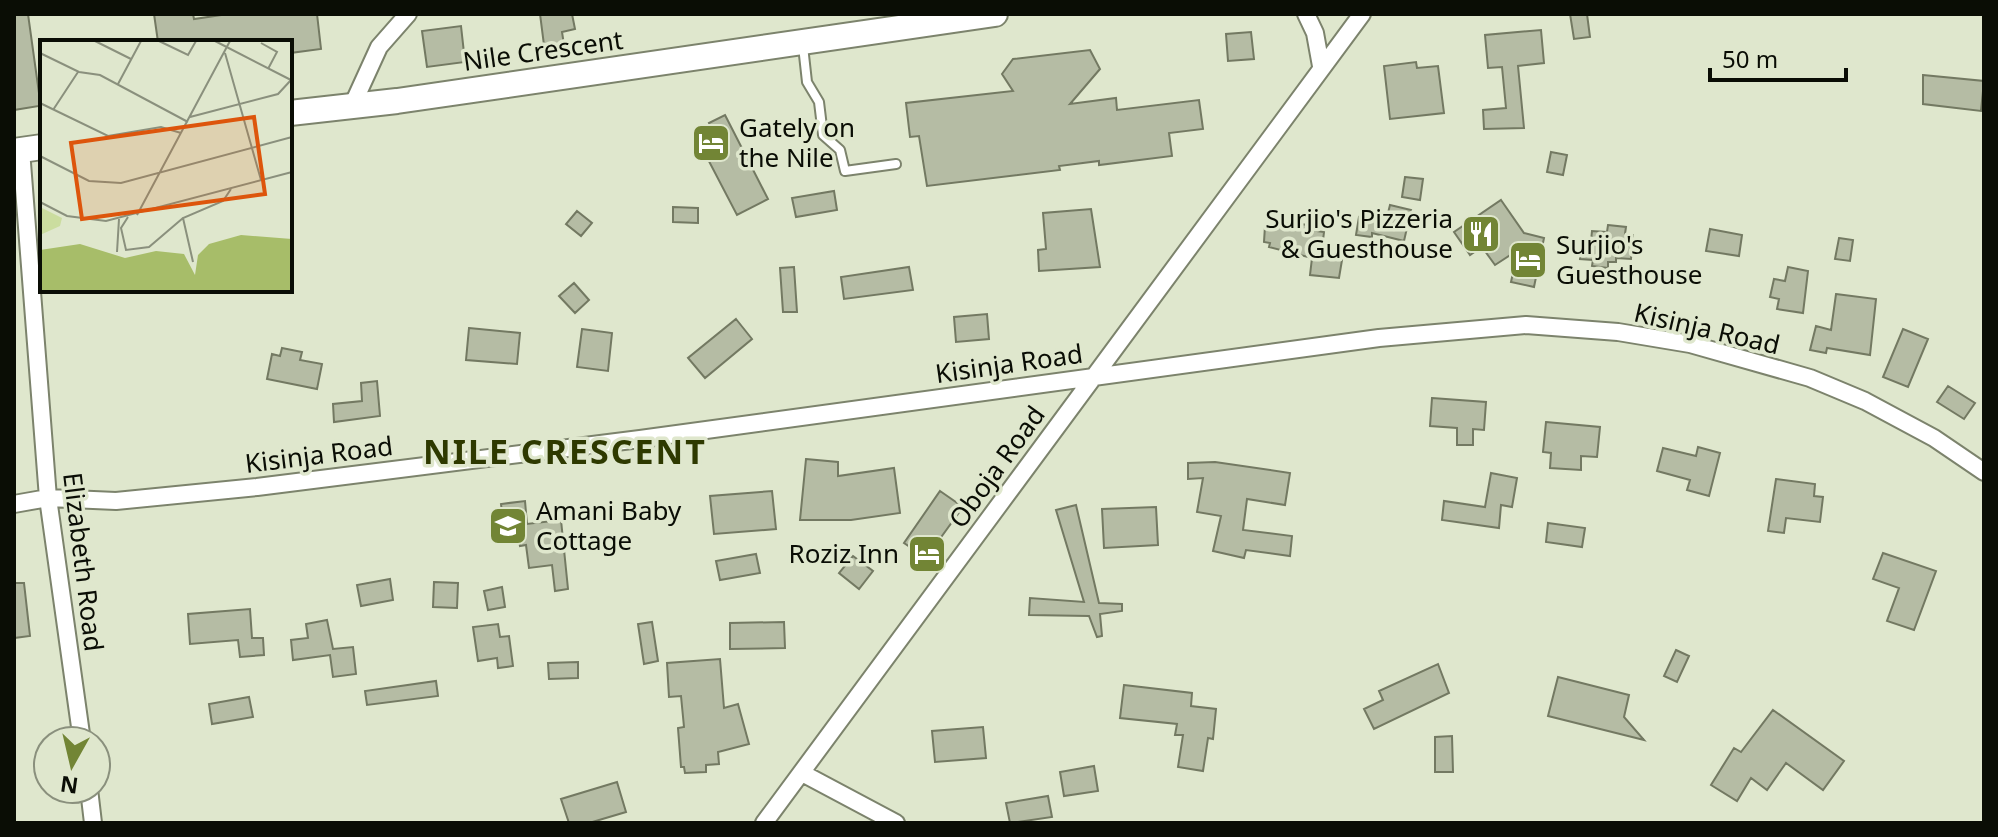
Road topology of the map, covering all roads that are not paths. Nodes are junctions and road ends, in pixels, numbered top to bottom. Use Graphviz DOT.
graph roads {
  1 [pos="408,14"];
  2 [pos="995,14"];
  3 [pos="1306,14"];
  4 [pos="1362,14"];
  5 [pos="803,41"];
  6 [pos="1321,66"];
  7 [pos="353,104"];
  8 [pos="292,113"];
  9 [pos="26,149"];
  10 [pos="896,164"];
  11 [pos="1094,376"];
  12 [pos="1984,472"];
  13 [pos="48,498"];
  14 [pos="14,504"];
  15 [pos="80,725"];
  16 [pos="802,773"];
  17 [pos="764,823"];
  18 [pos="896,823"];
  1 -- 7 [label="street"];
  2 -- 5 [label="street, Nile Crescent"];
  3 -- 6 [label="street"];
  4 -- 6 [label="street, Oboja Road"];
  5 -- 7 [label="street, Nile Crescent"];
  5 -- 10 [label="lane"];
  6 -- 11 [label="street, Oboja Road"];
  7 -- 8 [label="street, Nile Crescent"];
  9 -- 13 [label="street, Elizabeth Road"];
  11 -- 12 [label="street, Kisinja Road"];
  11 -- 13 [label="street, Kisinja Road"];
  11 -- 16 [label="street, Oboja Road"];
  13 -- 14 [label="street, Kisinja Road"];
  13 -- 15 [label="street, Elizabeth Road"];
  16 -- 17 [label="street, Oboja Road"];
  16 -- 18 [label="street"];
}
